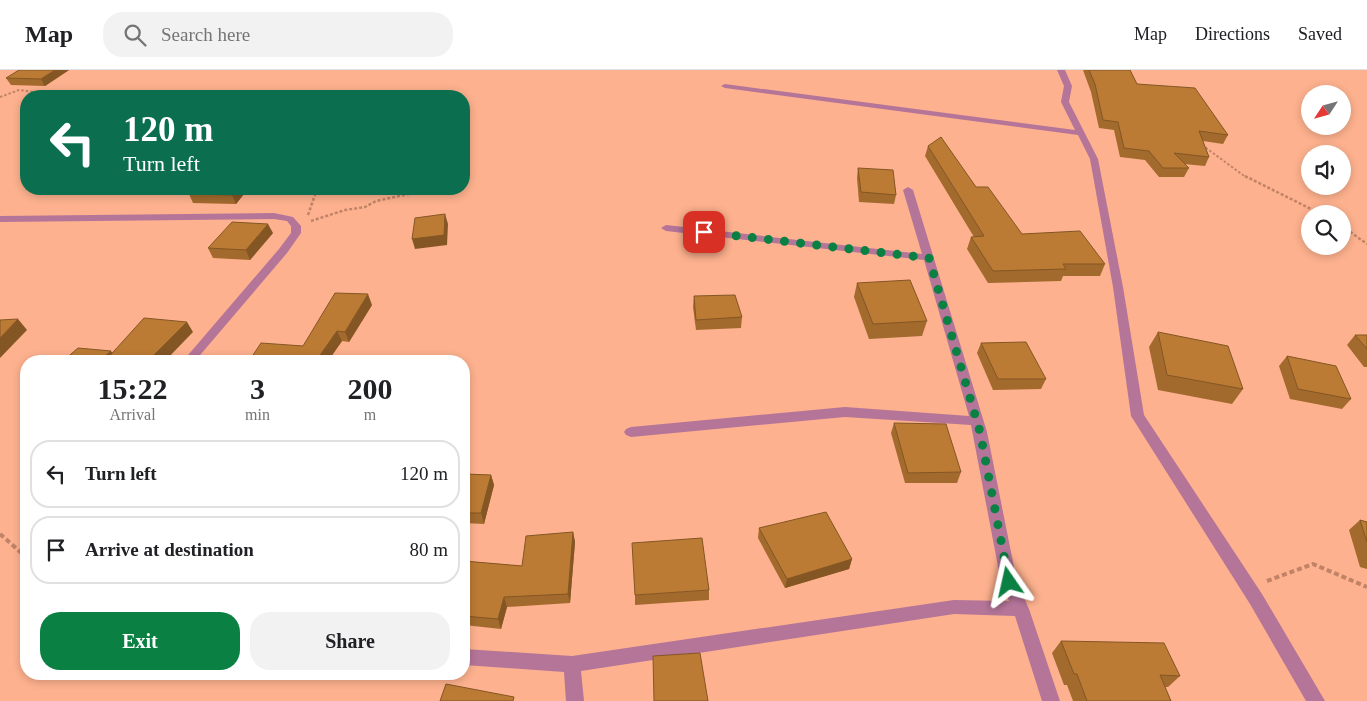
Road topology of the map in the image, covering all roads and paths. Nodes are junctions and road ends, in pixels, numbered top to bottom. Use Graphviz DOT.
graph roads {
  1 [pos="1062,70"];
  2 [pos="725,86"];
  3 [pos="20,90"];
  4 [pos="0,96"];
  5 [pos="1080,133"];
  6 [pos="1197,138"];
  7 [pos="908,190"];
  8 [pos="315,195"];
  9 [pos="404,195"];
  10 [pos="1303,205"];
  11 [pos="0,219"];
  12 [pos="296,226"];
  13 [pos="666,228"];
  14 [pos="1351,232"];
  15 [pos="1367,244"];
  16 [pos="929,258"];
  17 [pos="194,355"];
  18 [pos="976,421"];
  19 [pos="631,432"];
  20 [pos="0,534"];
  21 [pos="20,552"];
  22 [pos="1367,587"];
  23 [pos="1256,599"];
  24 [pos="1021,608"];
  25 [pos="470,657"];
  26 [pos="572,664"];
  27 [pos="575,701"];
  28 [pos="1051,701"];
  29 [pos="1316,701"];
  1 -- 5 [label="street"];
  2 -- 5 [label="street"];
  3 -- 4 [label="path"];
  5 -- 23 [label="street"];
  6 -- 10 [label="path"];
  7 -- 16 [label="street"];
  8 -- 12 [label="path"];
  9 -- 12 [label="path"];
  11 -- 12 [label="street"];
  12 -- 17 [label="street"];
  13 -- 16 [label="street"];
  14 -- 15 [label="path"];
  16 -- 18 [label="street"];
  18 -- 19 [label="street"];
  18 -- 24 [label="street"];
  20 -- 21 [label="path"];
  22 -- 23 [label="path"];
  23 -- 29 [label="street"];
  24 -- 26 [label="street"];
  24 -- 28 [label="street"];
  25 -- 26 [label="street"];
  26 -- 27 [label="street"];
}
